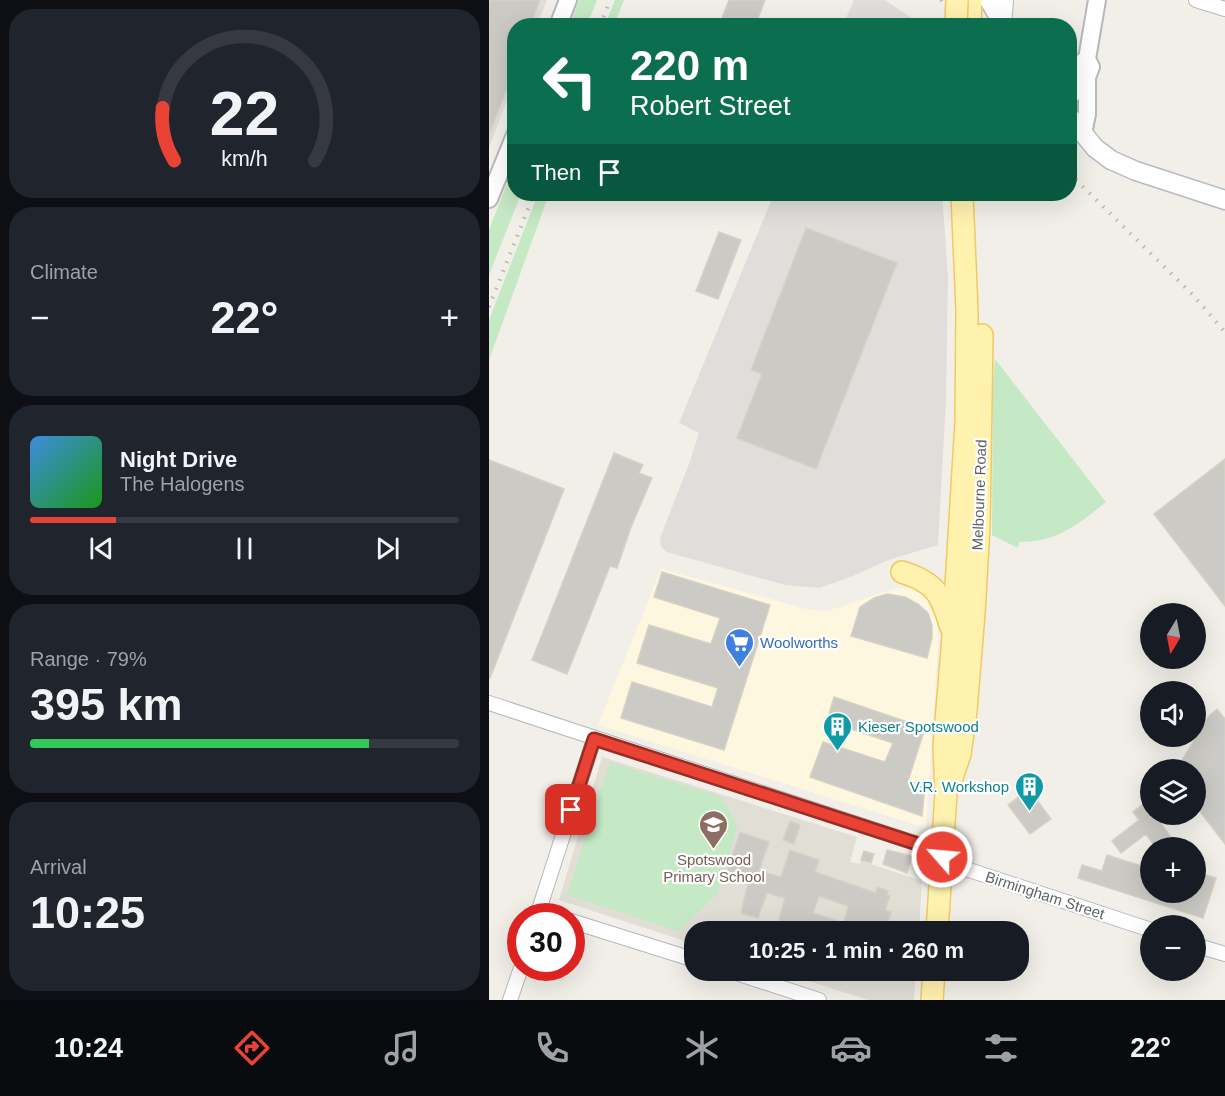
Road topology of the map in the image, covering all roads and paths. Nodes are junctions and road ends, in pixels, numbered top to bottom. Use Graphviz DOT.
graph roads {
  1 [pos="568,0"];
  2 [pos="957,0"];
  3 [pos="971,0"];
  4 [pos="989,0"];
  5 [pos="1006,0"];
  6 [pos="1097,0"];
  7 [pos="1196,0"];
  8 [pos="1225,9"];
  9 [pos="561,18"];
  10 [pos="956,18"];
  11 [pos="970,18"];
  12 [pos="999,18"];
  13 [pos="1005,18"];
  14 [pos="1087,59"];
  15 [pos="1077,67"];
  16 [pos="1087,80"];
  17 [pos="1077,89"];
  18 [pos="1077,126"];
  19 [pos="1083,134"];
  20 [pos="507,155"];
  21 [pos="489,200"];
  22 [pos="1225,200"];
  23 [pos="962,201"];
  24 [pos="976,201"];
  25 [pos="902,572"];
  26 [pos="954,636"];
  27 [pos="489,703"];
  28 [pos="594,739"];
  29 [pos="946,793"];
  30 [pos="942,857"];
  31 [pos="542,903"];
  32 [pos="937,921"];
  33 [pos="585,925"];
  34 [pos="1140,926"];
  35 [pos="1206,948"];
  36 [pos="1225,954"];
  37 [pos="684,957"];
  38 [pos="517,981"];
  39 [pos="761,981"];
  40 [pos="933,981"];
  41 [pos="510,1000"];
  42 [pos="819,1000"];
  43 [pos="932,1000"];
  1 -- 9 [label="street"];
  2 -- 10 [label="main road, bridge"];
  3 -- 11 [label="main road"];
  4 -- 12 [label="main road"];
  5 -- 13 [label="street"];
  6 -- 14 [label="street"];
  7 -- 8 [label="street"];
  14 -- 15 [label="street"];
  14 -- 16 [label="street"];
  16 -- 17 [label="street"];
  16 -- 19 [label="street"];
  18 -- 19 [label="main road"];
  19 -- 22 [label="main road"];
  20 -- 21 [label="street"];
  23 -- 26 [label="main road, Melbourne Road"];
  24 -- 29 [label="main road, Melbourne Road"];
  25 -- 26 [label="main road"];
  26 -- 29 [label="main road, Melbourne Road"];
  27 -- 28 [label="street, Birmingham Street"];
  28 -- 30 [label="street, Birmingham Street"];
  28 -- 31 [label="street"];
  29 -- 30 [label="main road, Melbourne Road"];
  30 -- 32 [label="main road, Melbourne Road"];
  30 -- 34 [label="street, Birmingham Street"];
  33 -- 37 [label="street"];
  35 -- 36 [label="street"];
  38 -- 41 [label="street"];
  39 -- 42 [label="street"];
  40 -- 43 [label="main road"];
}
